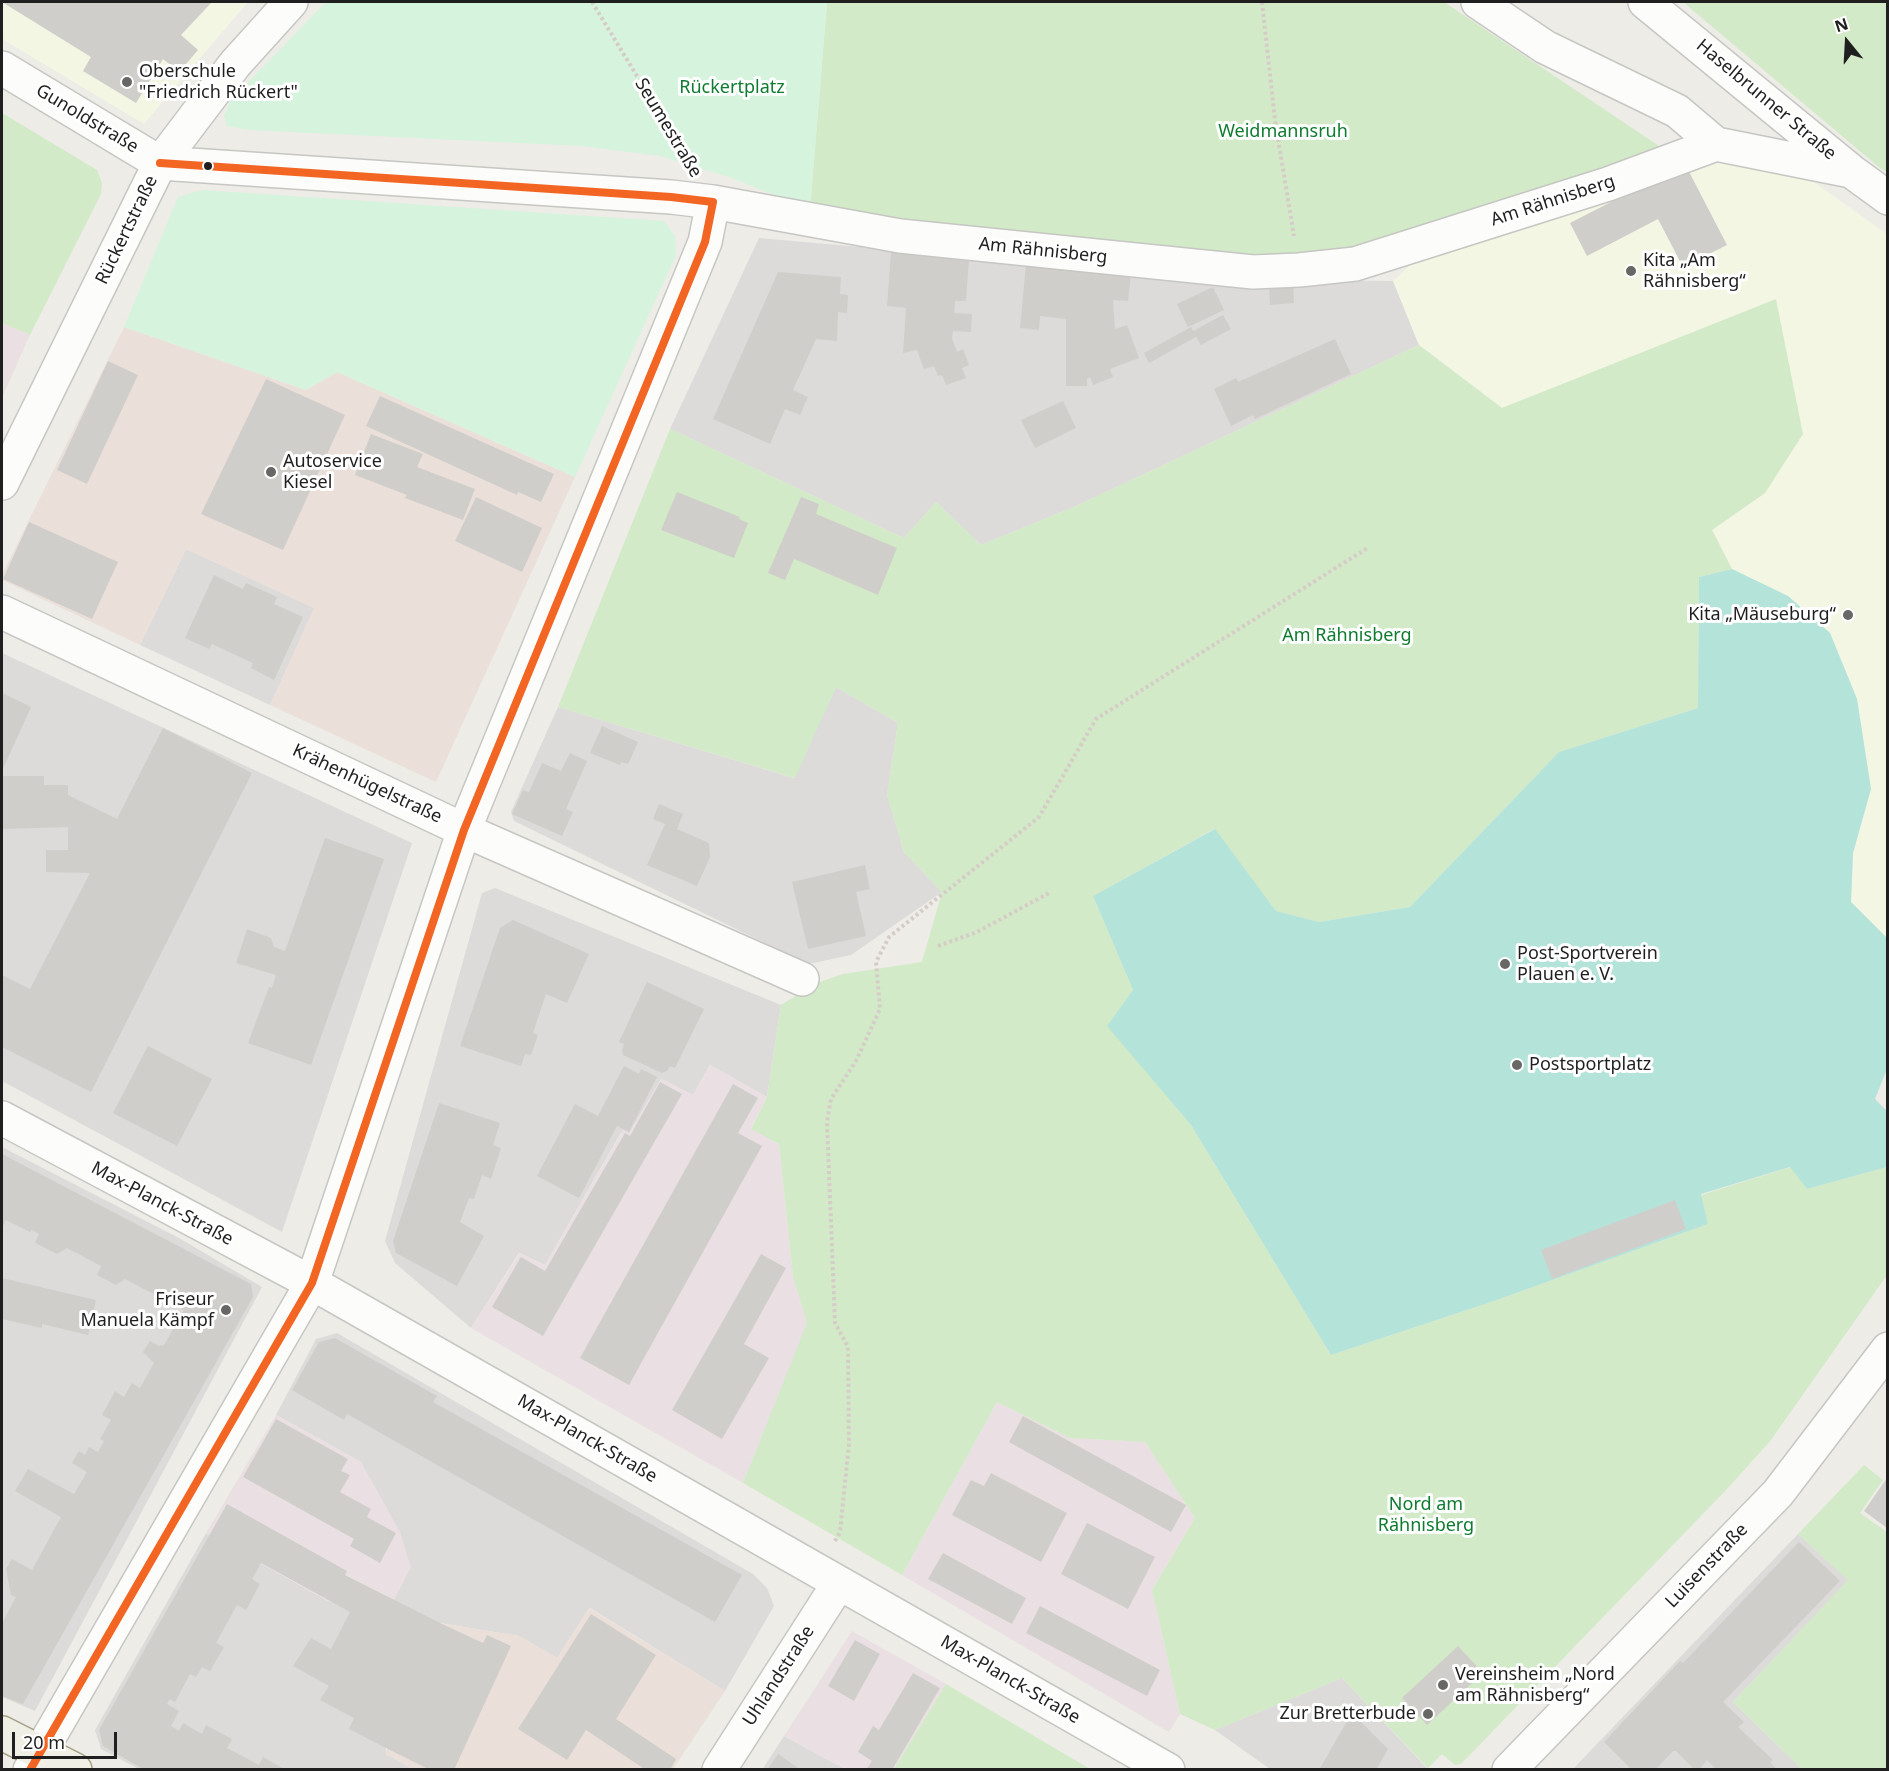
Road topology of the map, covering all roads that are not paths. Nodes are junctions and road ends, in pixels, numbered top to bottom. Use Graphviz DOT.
graph roads {
  1 [pos="291,2"];
  2 [pos="1478,2"];
  3 [pos="1645,2"];
  4 [pos="2,68"];
  5 [pos="1716,144"];
  6 [pos="160,163"];
  7 [pos="1851,171"];
  8 [pos="1887,198"];
  9 [pos="713,202"];
  10 [pos="2,483"];
  11 [pos="2,612"];
  12 [pos="464,830"];
  13 [pos="802,979"];
  14 [pos="2,1118"];
  15 [pos="312,1283"];
  16 [pos="1887,1349"];
  17 [pos="829,1577"];
  18 [pos="2,1733"];
  19 [pos="35,1760"];
  20 [pos="75,1770"];
  21 [pos="719,1770"];
  22 [pos="1168,1770"];
  23 [pos="1509,1770"];
  1 -- 6 [label="street, Rückertstraße"];
  2 -- 5 [label="street"];
  3 -- 7 [label="street, Haselbrunner Straße"];
  4 -- 6 [label="street, Gunoldstraße"];
  5 -- 7 [label="street"];
  5 -- 9 [label="street, Am Rähnisberg"];
  6 -- 9 [label="street, Gunoldstraße"];
  6 -- 10 [label="street, Rückertstraße"];
  7 -- 8 [label="street, Haselbrunner Straße"];
  9 -- 12 [label="street"];
  11 -- 12 [label="street, Krähenhügelstraße"];
  12 -- 13 [label="street, Krähenhügelstraße"];
  12 -- 15 [label="street"];
  14 -- 15 [label="street, Max-Planck-Straße"];
  15 -- 17 [label="street, Max-Planck-Straße"];
  15 -- 19 [label="street"];
  16 -- 23 [label="street, Luisenstraße"];
  17 -- 21 [label="street, Uhlandstraße"];
  17 -- 22 [label="street, Max-Planck-Straße"];
  18 -- 19 [label="main road"];
  19 -- 20 [label="main road"];
}
